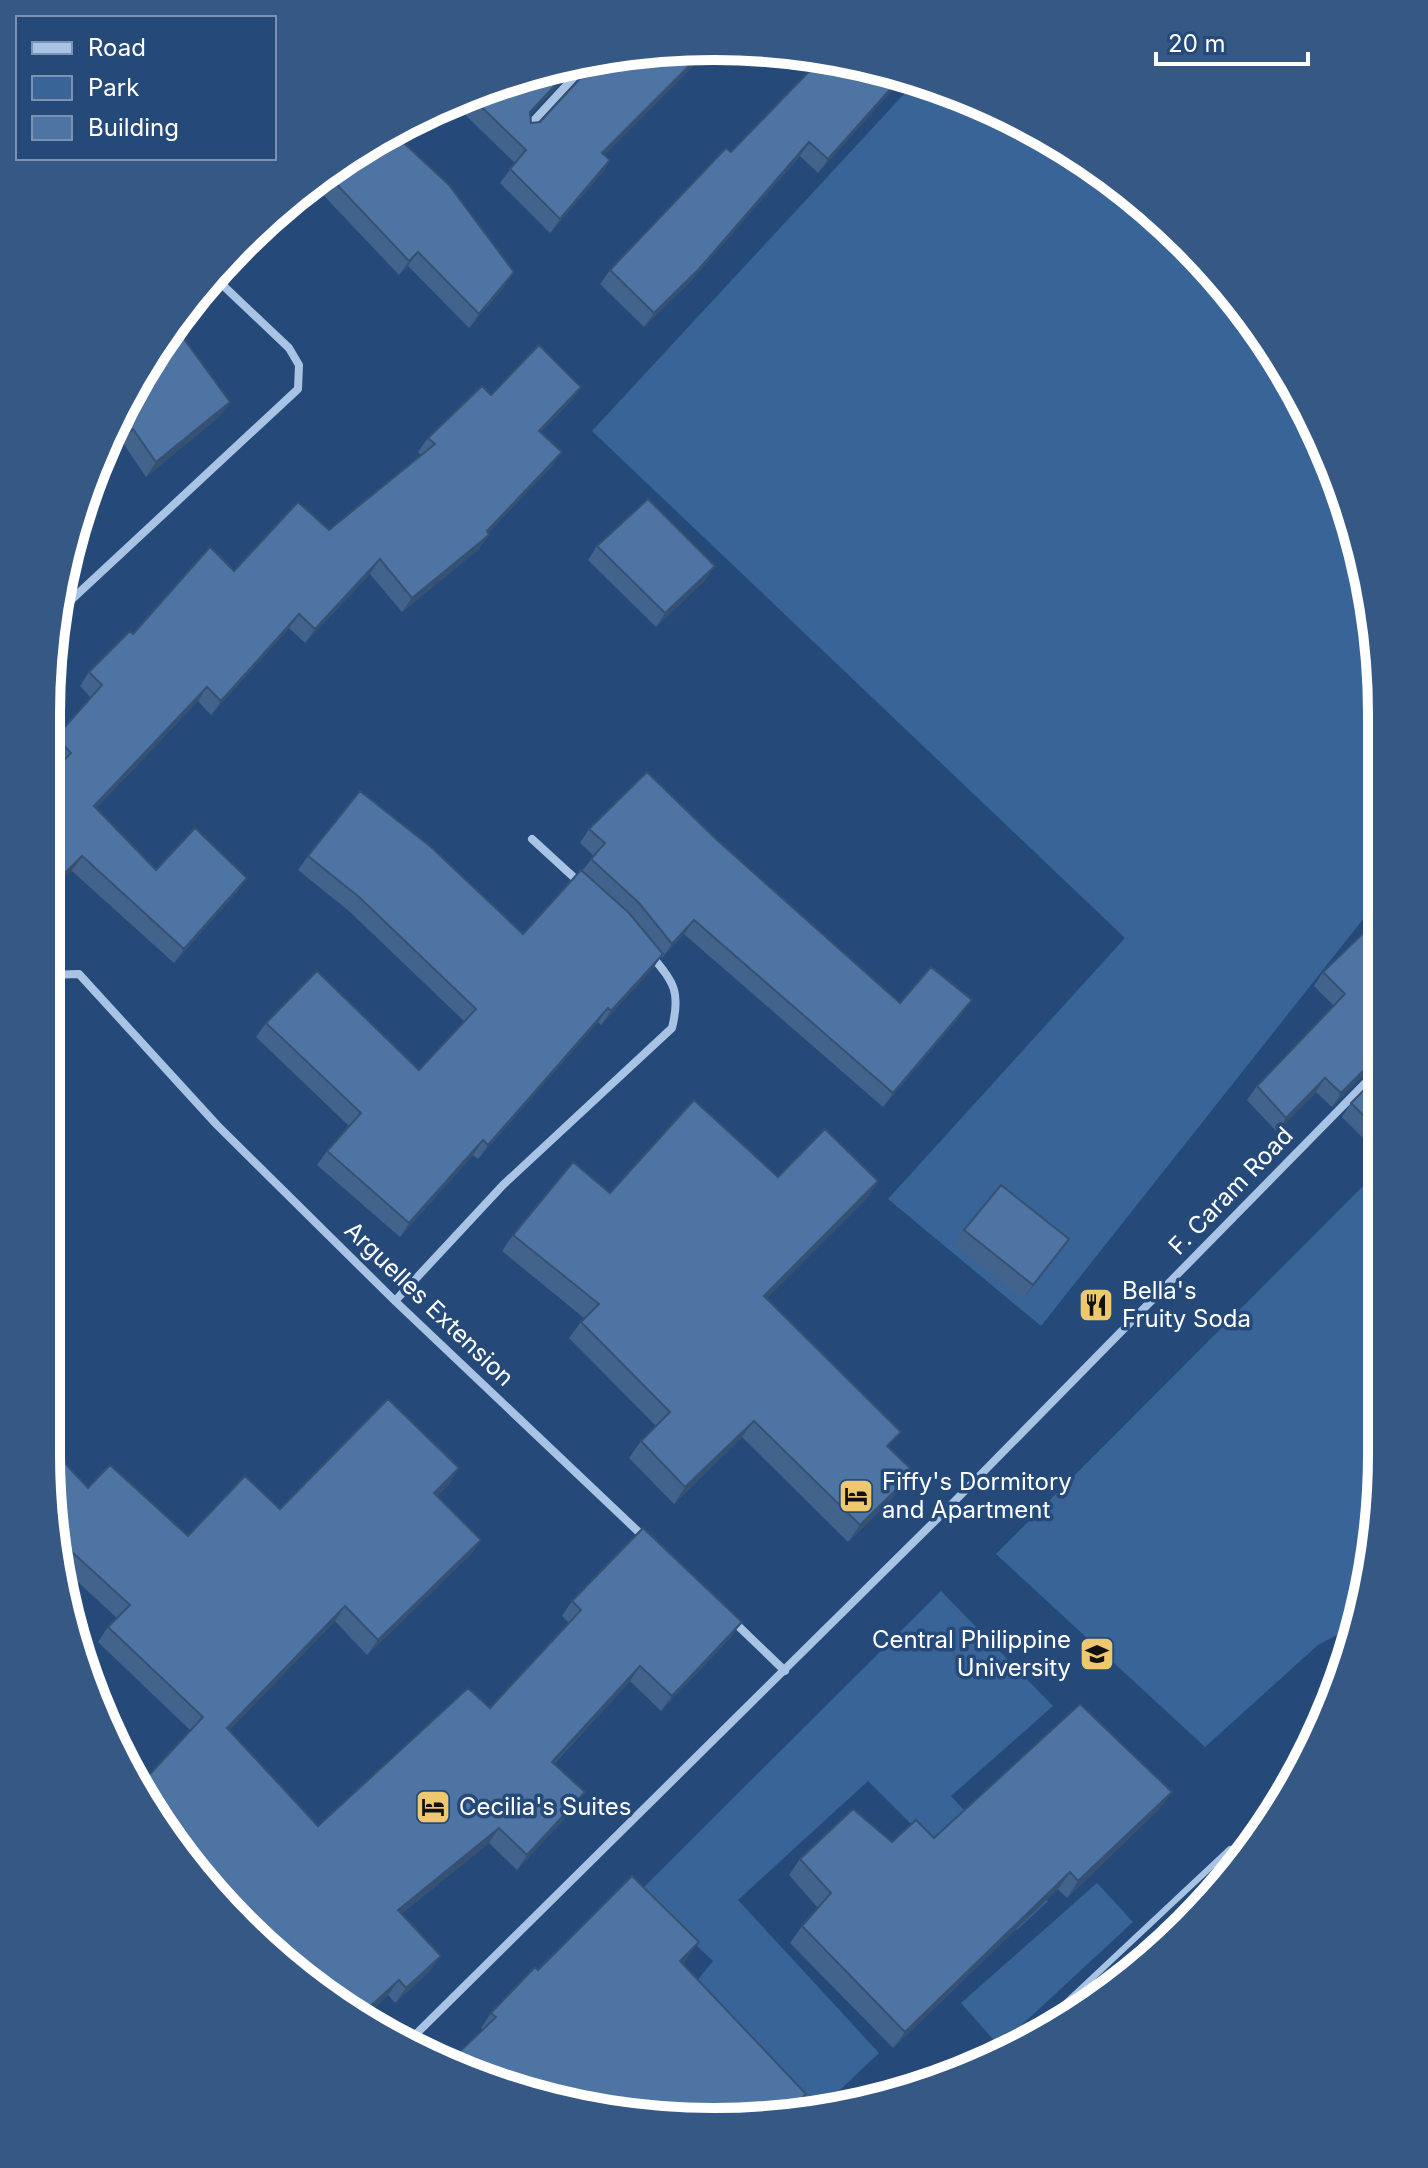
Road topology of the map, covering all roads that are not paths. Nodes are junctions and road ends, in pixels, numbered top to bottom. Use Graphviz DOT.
graph roads {
  1 [pos="576,75"];
  2 [pos="525,131"];
  3 [pos="221,284"];
  4 [pos="71,600"];
  5 [pos="532,839"];
  6 [pos="589,891"];
  7 [pos="644,947"];
  8 [pos="60,975"];
  9 [pos="1368,1080"];
  10 [pos="395,1301"];
  11 [pos="659,1551"];
  12 [pos="728,1616"];
  13 [pos="785,1671"];
  14 [pos="1236,1848"];
  15 [pos="1060,2009"];
  16 [pos="415,2035"];
  1 -- 2 [label="street"];
  3 -- 4 [label="street"];
  5 -- 6 [label="street"];
  7 -- 10 [label="street"];
  8 -- 10 [label="street, Arguelles Extension"];
  9 -- 13 [label="street, F. Caram Road"];
  10 -- 11 [label="street, Arguelles Extension"];
  12 -- 13 [label="street"];
  13 -- 16 [label="street"];
  14 -- 15 [label="lane"];
}
